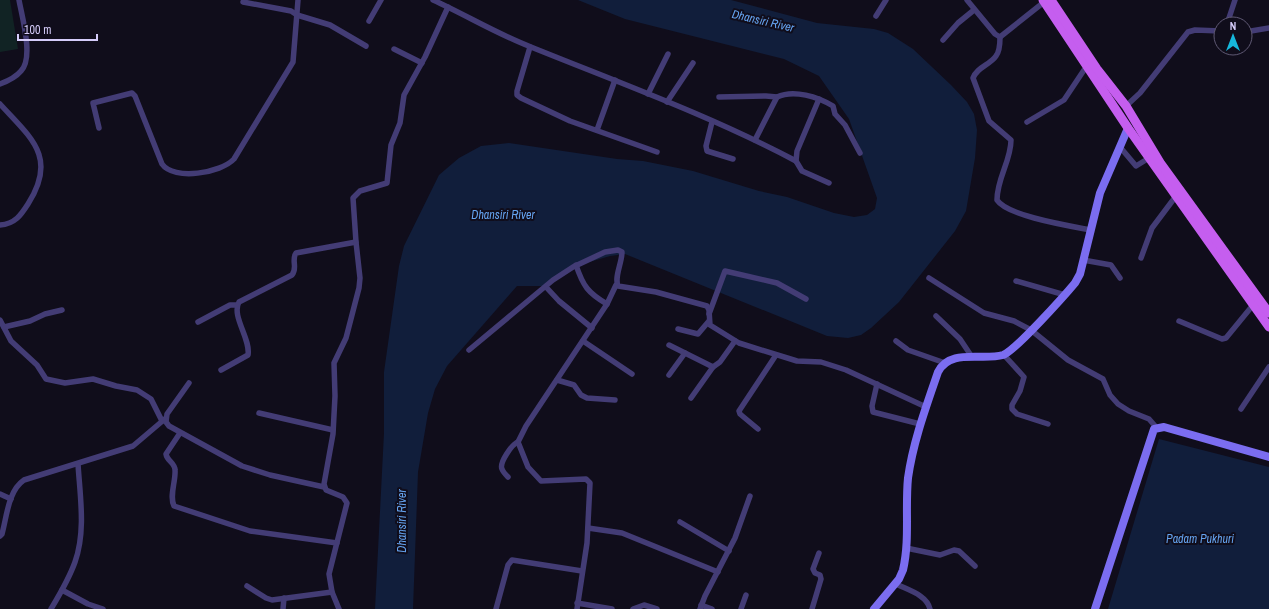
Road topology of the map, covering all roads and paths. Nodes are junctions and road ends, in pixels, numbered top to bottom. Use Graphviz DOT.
graph roads {
  1 [pos="19,0"];
  2 [pos="298,0"];
  3 [pos="381,0"];
  4 [pos="433,0"];
  5 [pos="886,0"];
  6 [pos="967,0"];
  7 [pos="1235,0"];
  8 [pos="1046,1"];
  9 [pos="243,2"];
  10 [pos="448,7"];
  11 [pos="974,10"];
  12 [pos="297,15"];
  13 [pos="876,16"];
  14 [pos="1230,16"];
  15 [pos="369,21"];
  16 [pos="1269,28"];
  17 [pos="1213,30"];
  18 [pos="1253,31"];
  19 [pos="1000,37"];
  20 [pos="943,40"];
  21 [pos="366,46"];
  22 [pos="530,47"];
  23 [pos="394,49"];
  24 [pos="668,54"];
  25 [pos="422,63"];
  26 [pos="693,63"];
  27 [pos="1088,68"];
  28 [pos="615,80"];
  29 [pos="0,84"];
  30 [pos="648,94"];
  31 [pos="719,97"];
  32 [pos="777,97"];
  33 [pos="819,99"];
  34 [pos="667,102"];
  35 [pos="0,104"];
  36 [pos="1126,106"];
  37 [pos="712,122"];
  38 [pos="1027,122"];
  39 [pos="99,128"];
  40 [pos="1128,128"];
  41 [pos="597,130"];
  42 [pos="755,140"];
  43 [pos="1120,147"];
  44 [pos="657,152"];
  45 [pos="860,154"];
  46 [pos="1149,158"];
  47 [pos="732,159"];
  48 [pos="796,161"];
  49 [pos="828,182"];
  50 [pos="1176,196"];
  51 [pos="0,225"];
  52 [pos="1091,230"];
  53 [pos="356,242"];
  54 [pos="1141,258"];
  55 [pos="1084,260"];
  56 [pos="576,265"];
  57 [pos="929,278"];
  58 [pos="1120,278"];
  59 [pos="1016,281"];
  60 [pos="616,285"];
  61 [pos="546,287"];
  62 [pos="1065,295"];
  63 [pos="806,299"];
  64 [pos="607,304"];
  65 [pos="237,305"];
  66 [pos="1253,305"];
  67 [pos="62,310"];
  68 [pos="1269,313"];
  69 [pos="709,314"];
  70 [pos="936,316"];
  71 [pos="0,320"];
  72 [pos="709,321"];
  73 [pos="1179,321"];
  74 [pos="198,322"];
  75 [pos="4,327"];
  76 [pos="592,328"];
  77 [pos="1269,328"];
  78 [pos="678,329"];
  79 [pos="1031,330"];
  80 [pos="583,341"];
  81 [pos="735,341"];
  82 [pos="896,341"];
  83 [pos="669,345"];
  84 [pos="469,350"];
  85 [pos="686,353"];
  86 [pos="776,354"];
  87 [pos="1004,355"];
  88 [pos="972,357"];
  89 [pos="945,363"];
  90 [pos="713,367"];
  91 [pos="1269,367"];
  92 [pos="221,370"];
  93 [pos="632,374"];
  94 [pos="670,375"];
  95 [pos="557,380"];
  96 [pos="189,383"];
  97 [pos="877,384"];
  98 [pos="691,398"];
  99 [pos="615,400"];
  100 [pos="926,407"];
  101 [pos="1241,409"];
  102 [pos="259,413"];
  103 [pos="164,419"];
  104 [pos="920,424"];
  105 [pos="1048,424"];
  106 [pos="1156,427"];
  107 [pos="758,429"];
  108 [pos="333,430"];
  109 [pos="180,433"];
  110 [pos="518,442"];
  111 [pos="1269,457"];
  112 [pos="78,464"];
  113 [pos="508,477"];
  114 [pos="324,487"];
  115 [pos="0,494"];
  116 [pos="750,496"];
  117 [pos="11,499"];
  118 [pos="680,522"];
  119 [pos="588,528"];
  120 [pos="0,536"];
  121 [pos="337,543"];
  122 [pos="906,548"];
  123 [pos="729,551"];
  124 [pos="819,553"];
  125 [pos="975,566"];
  126 [pos="582,571"];
  127 [pos="718,572"];
  128 [pos="896,584"];
  129 [pos="247,586"];
  130 [pos="62,590"];
  131 [pos="332,592"];
  132 [pos="746,595"];
  133 [pos="284,598"];
  134 [pos="577,606"];
  135 [pos="701,607"];
  136 [pos="51,609"];
  137 [pos="103,609"];
  138 [pos="283,609"];
  139 [pos="339,609"];
  140 [pos="496,609"];
  141 [pos="612,609"];
  142 [pos="633,609"];
  143 [pos="657,609"];
  144 [pos="712,609"];
  145 [pos="741,609"];
  146 [pos="812,609"];
  147 [pos="874,609"];
  148 [pos="930,609"];
  149 [pos="1095,609"];
  1 -- 29 [label="street"];
  2 -- 12 [label="street"];
  3 -- 15 [label="street"];
  4 -- 10 [label="street"];
  5 -- 13 [label="street"];
  6 -- 11 [label="street"];
  7 -- 14 [label="street"];
  8 -- 19 [label="street"];
  8 -- 27 [label="main road"];
  8 -- 36 [label="main road"];
  9 -- 12 [label="street"];
  10 -- 22 [label="street"];
  10 -- 25 [label="street"];
  11 -- 19 [label="street"];
  11 -- 20 [label="street"];
  12 -- 21 [label="street"];
  12 -- 39 [label="street"];
  16 -- 18 [label="street"];
  17 -- 36 [label="street"];
  19 -- 52 [label="street"];
  22 -- 28 [label="street"];
  22 -- 41 [label="street"];
  23 -- 25 [label="street"];
  24 -- 30 [label="street"];
  25 -- 53 [label="street"];
  26 -- 34 [label="street"];
  27 -- 38 [label="street"];
  27 -- 40 [label="main road"];
  28 -- 30 [label="street"];
  28 -- 41 [label="street"];
  30 -- 34 [label="street"];
  31 -- 32 [label="street"];
  32 -- 33 [label="street"];
  32 -- 42 [label="street"];
  33 -- 45 [label="street"];
  33 -- 48 [label="street"];
  34 -- 37 [label="street"];
  35 -- 51 [label="street"];
  36 -- 68 [label="main road"];
  37 -- 42 [label="street"];
  37 -- 47 [label="street"];
  40 -- 43 [label="street"];
  40 -- 46 [label="main road"];
  41 -- 44 [label="street"];
  42 -- 48 [label="street"];
  43 -- 46 [label="street"];
  43 -- 52 [label="street"];
  46 -- 50 [label="main road"];
  48 -- 49 [label="street"];
  50 -- 54 [label="street"];
  50 -- 66 [label="main road"];
  52 -- 55 [label="street"];
  53 -- 65 [label="street"];
  53 -- 108 [label="street"];
  55 -- 58 [label="street"];
  55 -- 62 [label="street"];
  56 -- 60 [label="street"];
  56 -- 61 [label="street"];
  56 -- 64 [label="street"];
  57 -- 79 [label="street"];
  59 -- 62 [label="street"];
  60 -- 64 [label="street"];
  60 -- 69 [label="street"];
  61 -- 76 [label="street"];
  61 -- 84 [label="street"];
  62 -- 79 [label="street"];
  63 -- 69 [label="street"];
  64 -- 76 [label="street"];
  65 -- 74 [label="street"];
  65 -- 92 [label="street"];
  66 -- 73 [label="street"];
  66 -- 77 [label="main road"];
  67 -- 75 [label="street"];
  69 -- 72 [label="street"];
  70 -- 88 [label="street"];
  71 -- 75 [label="street"];
  72 -- 78 [label="street"];
  72 -- 81 [label="street"];
  75 -- 103 [label="street"];
  76 -- 80 [label="street"];
  79 -- 87 [label="street"];
  79 -- 106 [label="street"];
  80 -- 93 [label="street"];
  80 -- 95 [label="street"];
  81 -- 86 [label="street"];
  81 -- 90 [label="street"];
  82 -- 89 [label="street"];
  83 -- 85 [label="street"];
  85 -- 90 [label="street"];
  85 -- 94 [label="street"];
  86 -- 97 [label="street"];
  86 -- 107 [label="street"];
  87 -- 88 [label="street"];
  87 -- 105 [label="street"];
  88 -- 89 [label="street"];
  89 -- 100 [label="street"];
  90 -- 98 [label="street"];
  91 -- 101 [label="street"];
  95 -- 99 [label="street"];
  95 -- 110 [label="street"];
  96 -- 103 [label="street"];
  97 -- 100 [label="street"];
  97 -- 104 [label="street"];
  100 -- 104 [label="street"];
  102 -- 108 [label="street"];
  103 -- 109 [label="street"];
  103 -- 112 [label="street"];
  104 -- 122 [label="street"];
  106 -- 111 [label="street"];
  106 -- 149 [label="street"];
  108 -- 114 [label="street"];
  109 -- 114 [label="street"];
  109 -- 121 [label="street"];
  110 -- 113 [label="street"];
  110 -- 119 [label="street"];
  112 -- 117 [label="street"];
  112 -- 130 [label="street"];
  114 -- 121 [label="street"];
  115 -- 117 [label="street"];
  116 -- 123 [label="street"];
  117 -- 120 [label="street"];
  118 -- 123 [label="street"];
  119 -- 126 [label="street"];
  119 -- 127 [label="street"];
  121 -- 131 [label="street"];
  122 -- 125 [label="street"];
  122 -- 128 [label="street"];
  123 -- 127 [label="street"];
  124 -- 146 [label="street"];
  126 -- 134 [label="street"];
  126 -- 140 [label="street"];
  127 -- 135 [label="street"];
  128 -- 147 [label="street"];
  128 -- 148 [label="street"];
  129 -- 133 [label="street"];
  130 -- 136 [label="street"];
  130 -- 137 [label="street"];
  131 -- 133 [label="street"];
  131 -- 139 [label="street"];
  132 -- 145 [label="street"];
  133 -- 138 [label="street"];
  134 -- 141 [label="street"];
  135 -- 144 [label="street"];
  142 -- 143 [label="street"];
}
